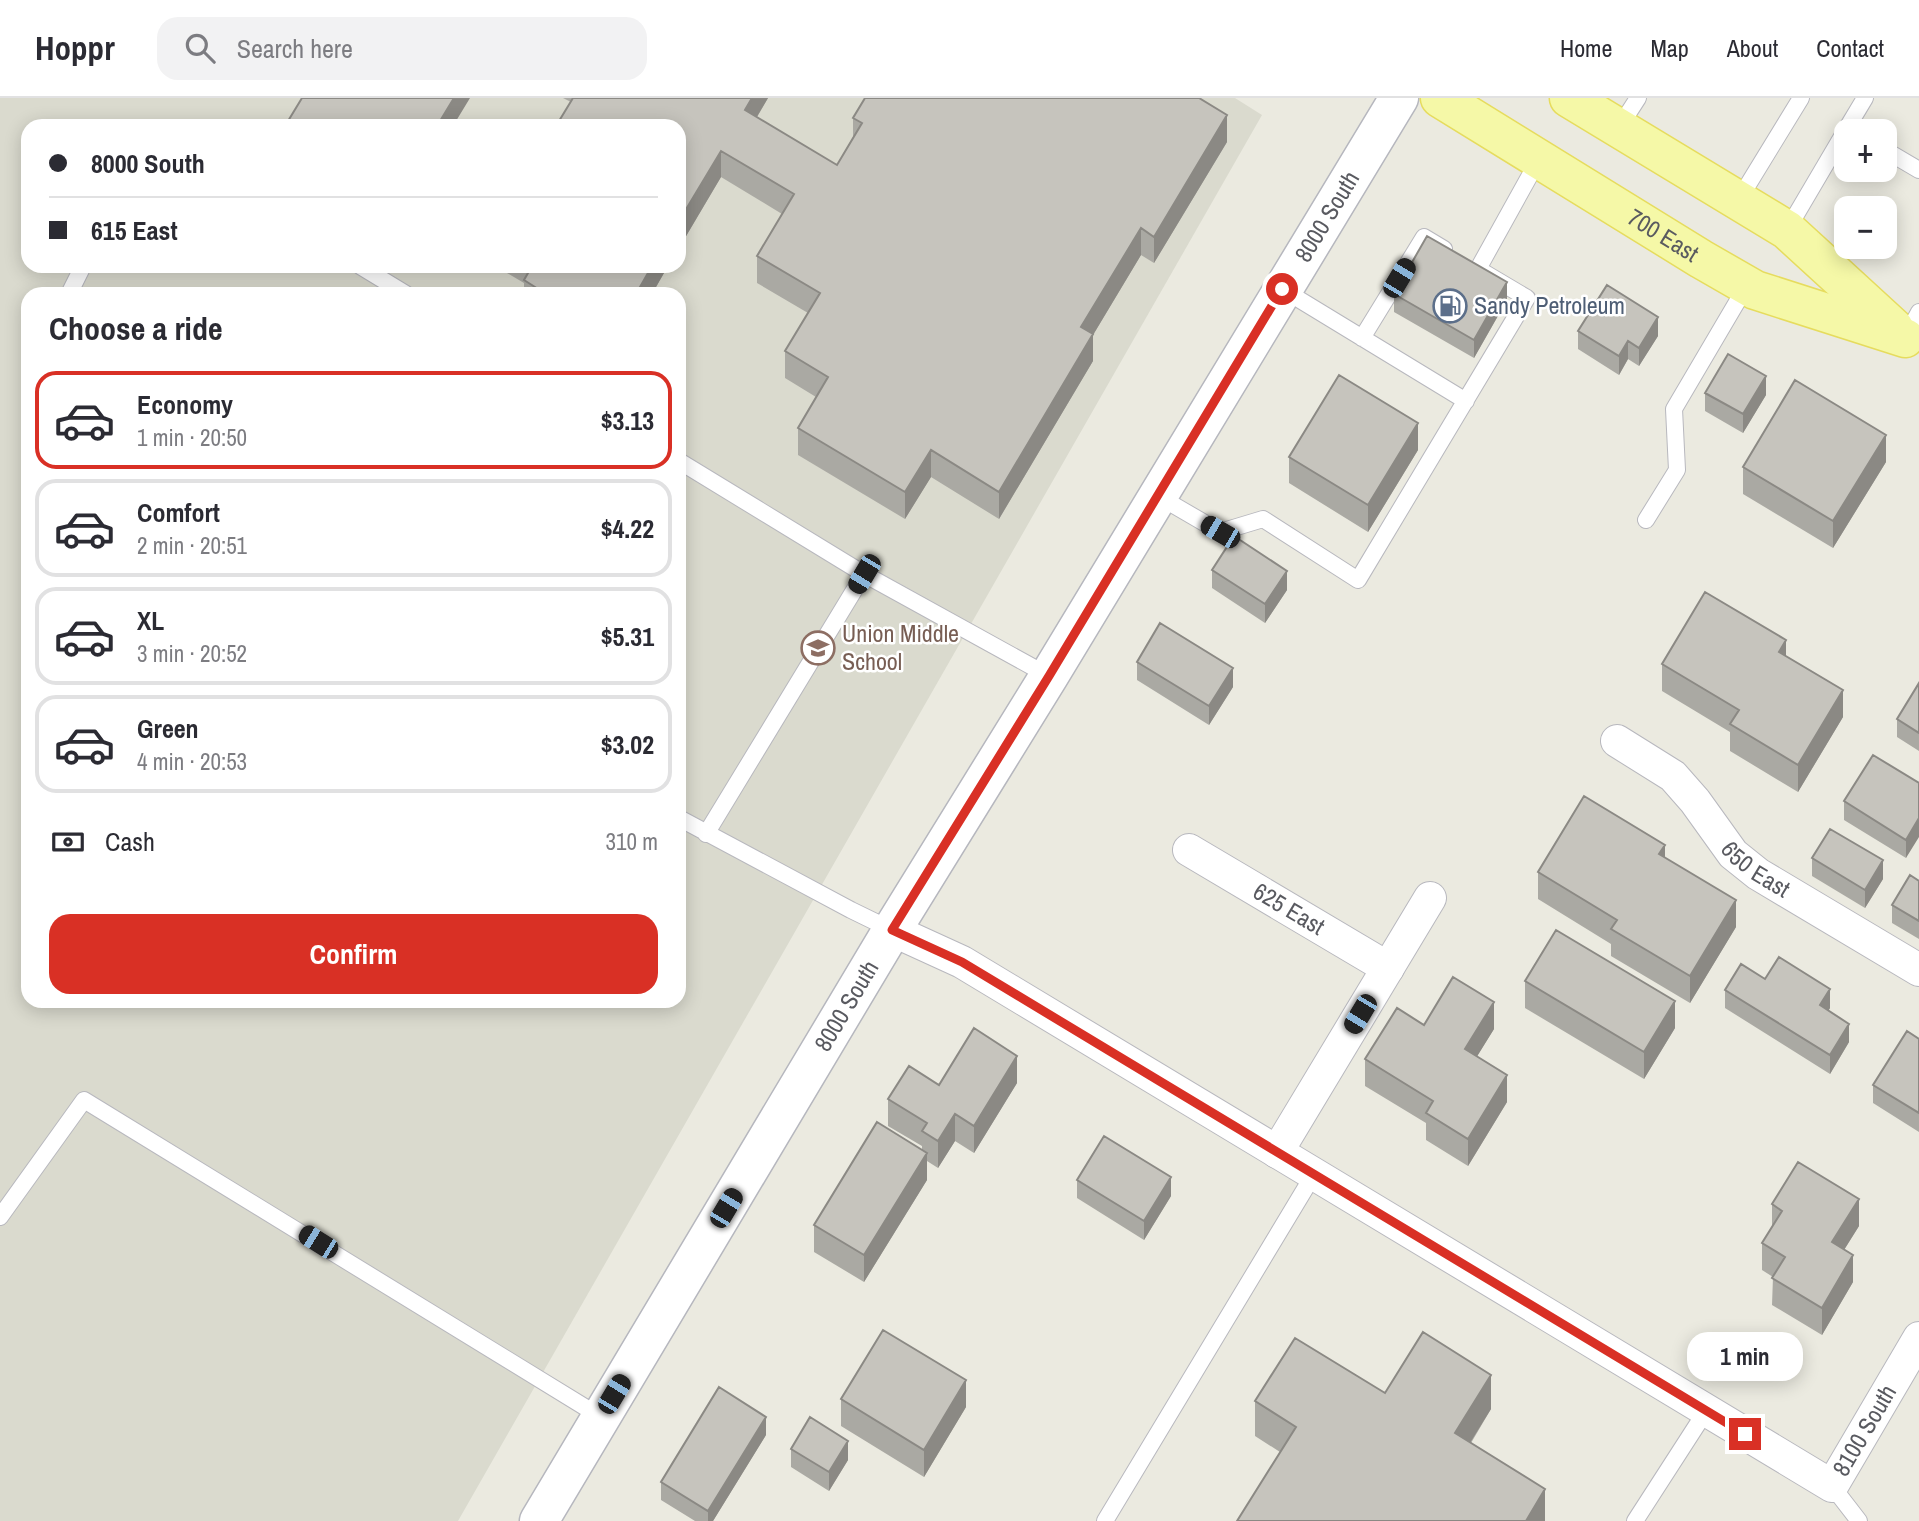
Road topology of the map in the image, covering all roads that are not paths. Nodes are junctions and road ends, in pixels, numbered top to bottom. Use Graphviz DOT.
graph roads {
  1 [pos="1399,98"];
  2 [pos="1440,98"];
  3 [pos="1569,98"];
  4 [pos="1801,98"];
  5 [pos="1865,98"];
  6 [pos="1628,114"];
  7 [pos="1855,119"];
  8 [pos="1834,155"];
  9 [pos="1897,157"];
  10 [pos="1539,159"];
  11 [pos="1919,170"];
  12 [pos="1737,202"];
  13 [pos="1787,230"];
  14 [pos="1467,263"];
  15 [pos="371,273"];
  16 [pos="1747,285"];
  17 [pos="394,287"];
  18 [pos="1282,289"];
  19 [pos="1914,332"];
  20 [pos="1362,338"];
  21 [pos="1466,401"];
  22 [pos="686,465"];
  23 [pos="1158,496"];
  24 [pos="1647,520"];
  25 [pos="864,574"];
  26 [pos="1049,676"];
  27 [pos="1617,741"];
  28 [pos="686,822"];
  29 [pos="706,834"];
  30 [pos="1189,850"];
  31 [pos="1430,898"];
  32 [pos="892,930"];
  33 [pos="1388,968"];
  34 [pos="1919,970"];
  35 [pos="1277,1152"];
  36 [pos="1314,1174"];
  37 [pos="0,1217"];
  38 [pos="1919,1338"];
  39 [pos="1706,1411"];
  40 [pos="601,1417"];
  41 [pos="1832,1486"];
  42 [pos="539,1521"];
  43 [pos="1105,1521"];
  44 [pos="1636,1521"];
  45 [pos="1859,1521"];
  1 -- 18 [label="street, 8000 South"];
  2 -- 10 [label="main road, 700 East"];
  3 -- 6 [label="main road, 700 East"];
  4 -- 12 [label="lane"];
  5 -- 7 [label="lane"];
  6 -- 12 [label="main road, 700 East"];
  8 -- 13 [label="lane"];
  9 -- 11 [label="lane"];
  10 -- 14 [label="lane"];
  10 -- 16 [label="main road, 700 East"];
  12 -- 13 [label="main road, 700 East"];
  13 -- 19 [label="main road, 700 East"];
  14 -- 20 [label="lane"];
  14 -- 21 [label="lane"];
  15 -- 17 [label="lane"];
  16 -- 19 [label="main road, 700 East"];
  16 -- 24 [label="lane"];
  18 -- 20 [label="lane"];
  18 -- 23 [label="street, 8000 South"];
  20 -- 21 [label="lane"];
  21 -- 23 [label="lane"];
  22 -- 25 [label="lane"];
  23 -- 26 [label="street, 8000 South"];
  25 -- 26 [label="lane"];
  25 -- 29 [label="lane"];
  26 -- 32 [label="street, 8000 South"];
  27 -- 34 [label="street, 650 East"];
  28 -- 29 [label="lane"];
  29 -- 32 [label="lane"];
  30 -- 33 [label="street, 625 East"];
  31 -- 33 [label="street"];
  32 -- 35 [label="street"];
  32 -- 40 [label="street, 8000 South"];
  33 -- 35 [label="street"];
  35 -- 36 [label="street"];
  36 -- 39 [label="street"];
  36 -- 43 [label="lane"];
  37 -- 40 [label="lane"];
  38 -- 41 [label="street, 8100 South"];
  39 -- 41 [label="street"];
  39 -- 44 [label="lane"];
  40 -- 42 [label="street, 8000 South"];
  41 -- 45 [label="lane"];
}
